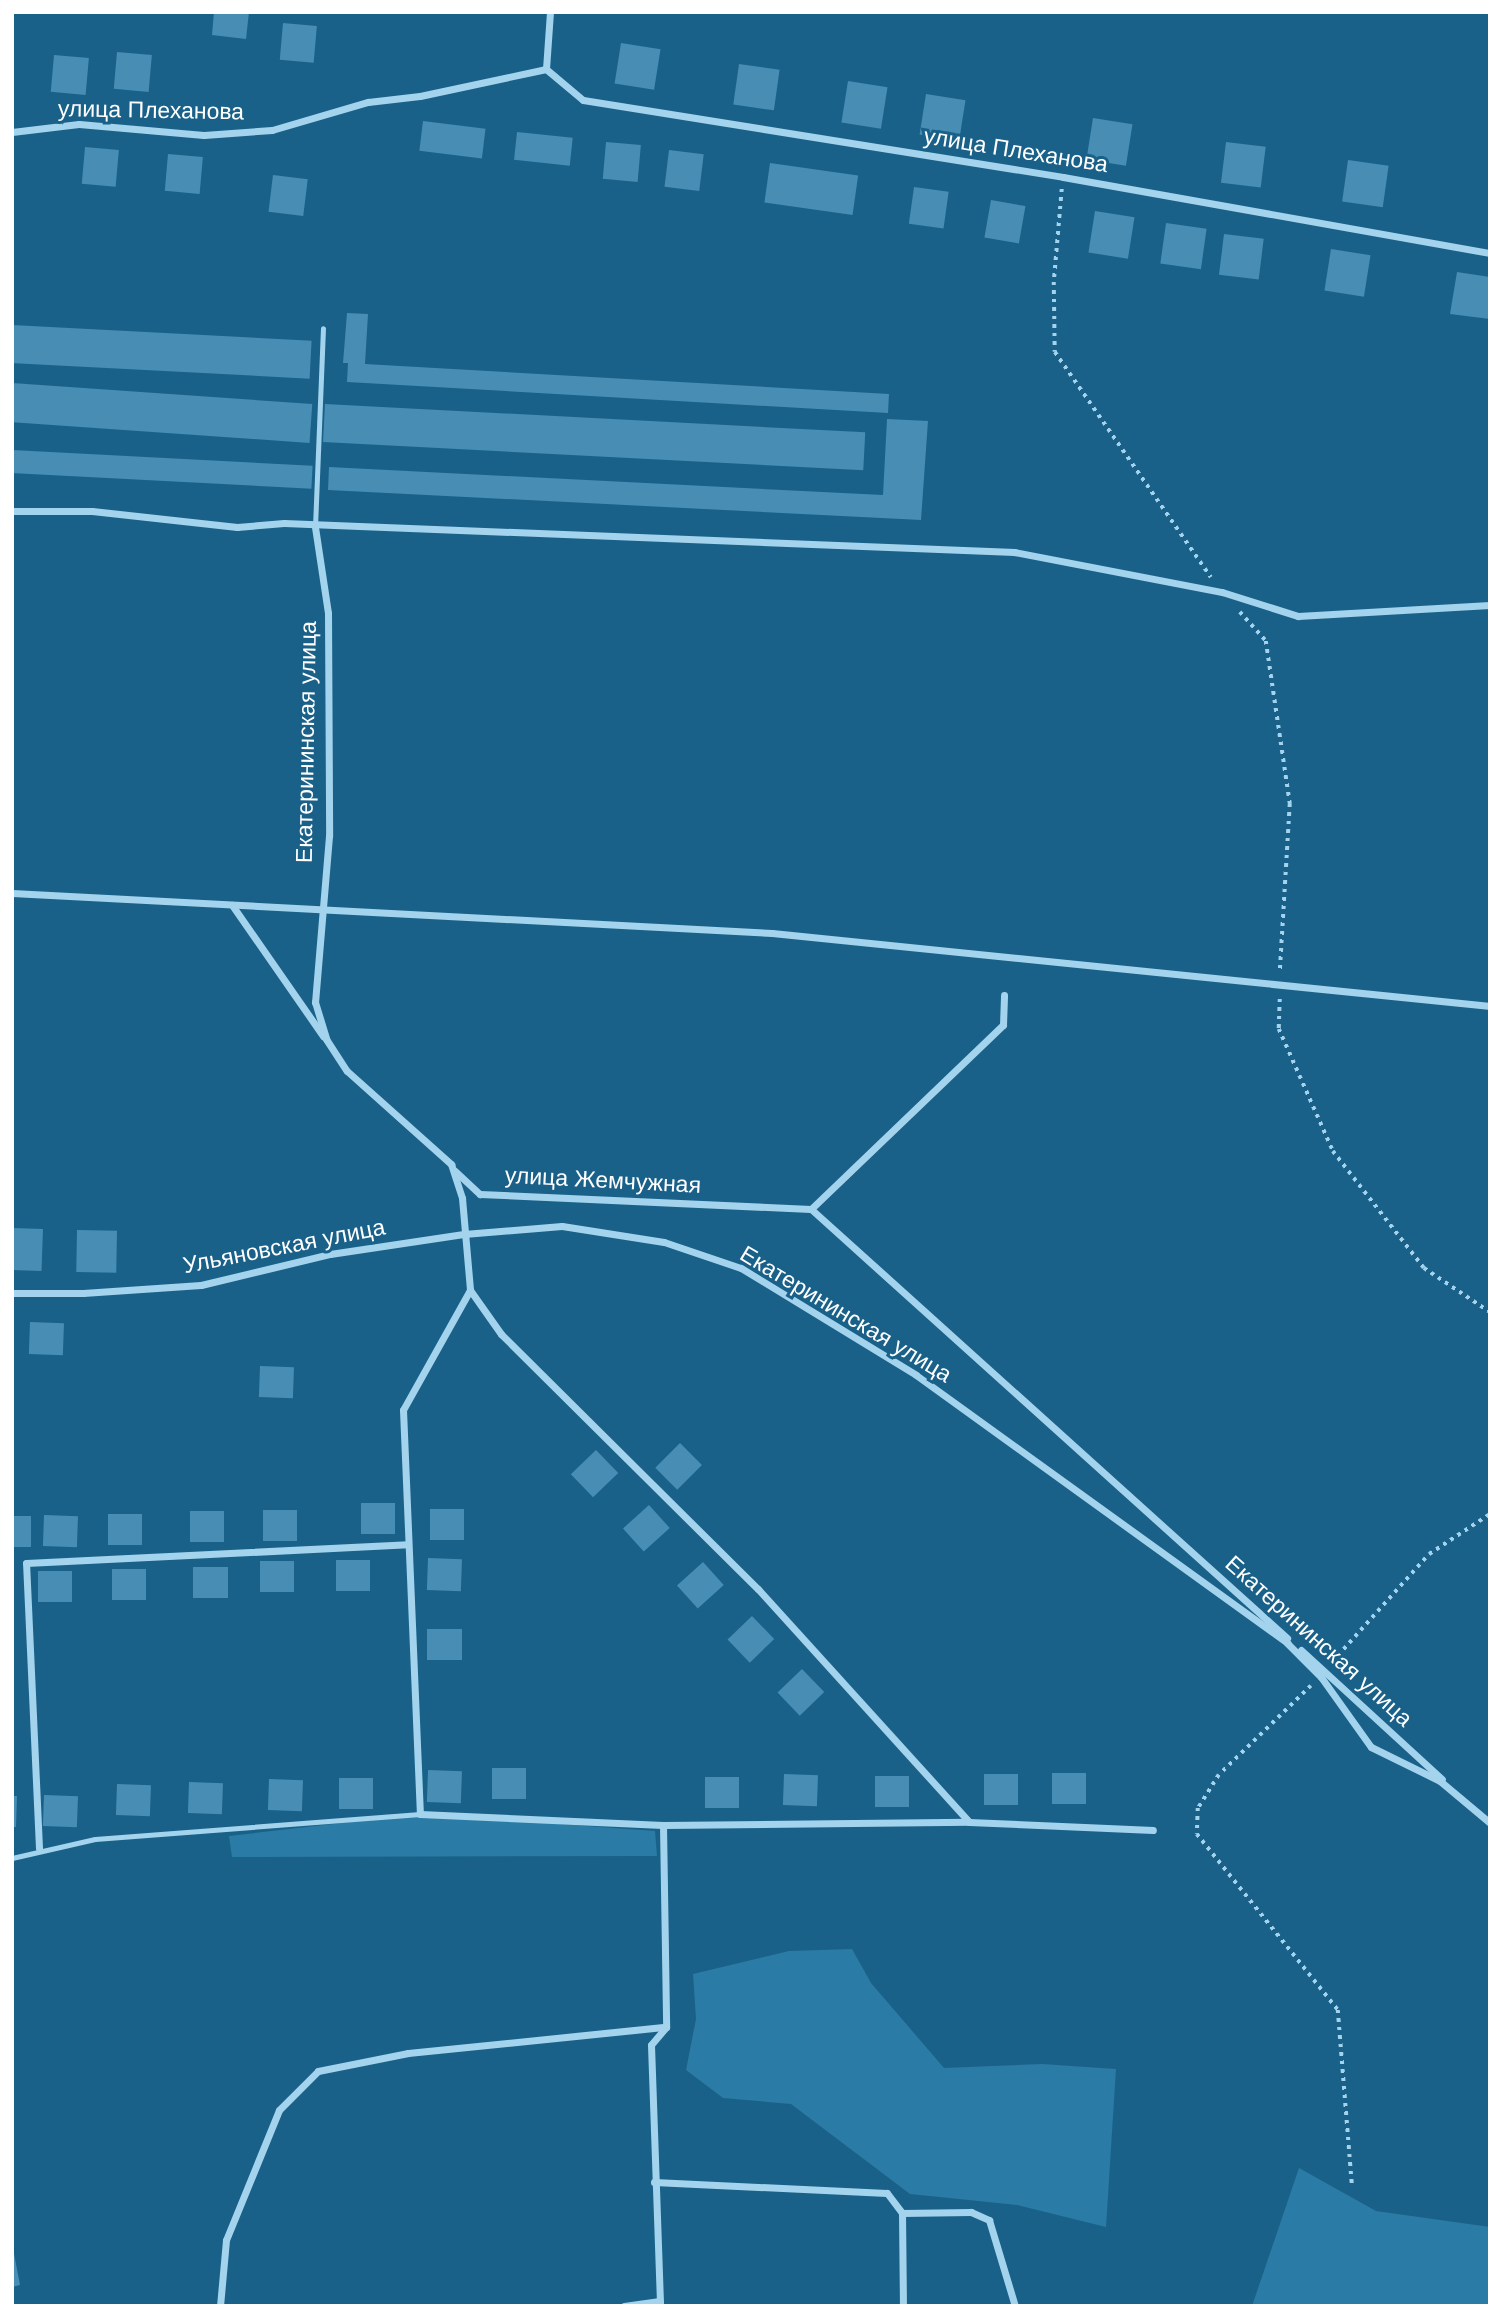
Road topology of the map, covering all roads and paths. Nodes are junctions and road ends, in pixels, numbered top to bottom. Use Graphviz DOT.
graph roads {
  1 [pos="550,12"];
  2 [pos="546,69"];
  3 [pos="12,132"];
  4 [pos="1063,177"];
  5 [pos="1490,253"];
  6 [pos="323,328"];
  7 [pos="12,510"];
  8 [pos="314,527"];
  9 [pos="1222,592"];
  10 [pos="1490,605"];
  11 [pos="12,893"];
  12 [pos="232,905"];
  13 [pos="320,909"];
  14 [pos="1280,984"];
  15 [pos="1004,995"];
  16 [pos="1490,1006"];
  17 [pos="347,1071"];
  18 [pos="811,1209"];
  19 [pos="562,1226"];
  20 [pos="464,1234"];
  21 [pos="470,1290"];
  22 [pos="12,1293"];
  23 [pos="1490,1312"];
  24 [pos="1490,1514"];
  25 [pos="408,1544"];
  26 [pos="1321,1677"];
  27 [pos="420,1814"];
  28 [pos="968,1822"];
  29 [pos="1490,1822"];
  30 [pos="663,1825"];
  31 [pos="1153,1830"];
  32 [pos="39,1848"];
  33 [pos="12,1858"];
  34 [pos="666,2027"];
  35 [pos="654,2182"];
  36 [pos="1352,2184"];
  37 [pos="902,2213"];
  38 [pos="660,2304"];
  39 [pos="220,2306"];
  40 [pos="624,2306"];
  41 [pos="903,2306"];
  42 [pos="1014,2306"];
  1 -- 2 [label="street"];
  2 -- 3 [label="street, улица Плеханова"];
  2 -- 4 [label="street, улица Плеханова"];
  4 -- 5 [label="street, улица Плеханова"];
  4 -- 9 [label="path"];
  6 -- 8 [label="lane"];
  7 -- 8 [label="street"];
  8 -- 9 [label="street"];
  8 -- 13 [label="street, Екатерининская улица"];
  9 -- 10 [label="street"];
  9 -- 14 [label="path"];
  11 -- 12 [label="street"];
  12 -- 13 [label="street"];
  12 -- 17 [label="street, улица Жемчужная"];
  13 -- 14 [label="street"];
  13 -- 17 [label="street, Екатерининская улица"];
  14 -- 16 [label="street"];
  14 -- 23 [label="path"];
  15 -- 18 [label="street"];
  17 -- 18 [label="street, улица Жемчужная"];
  17 -- 20 [label="street, Екатерининская улица"];
  18 -- 29 [label="street, Екатерининская улица"];
  19 -- 20 [label="street, Ульяновская улица"];
  19 -- 26 [label="street, Екатерининская улица"];
  20 -- 21 [label="street, Екатерининская улица"];
  20 -- 22 [label="street, Ульяновская улица"];
  21 -- 25 [label="street"];
  21 -- 28 [label="street"];
  24 -- 26 [label="path"];
  25 -- 27 [label="street"];
  25 -- 32 [label="street"];
  26 -- 29 [label="street, Екатерининская улица"];
  26 -- 36 [label="path"];
  27 -- 30 [label="street"];
  27 -- 32 [label="lane"];
  28 -- 30 [label="street"];
  28 -- 31 [label="street"];
  30 -- 34 [label="street"];
  32 -- 33 [label="lane"];
  34 -- 35 [label="street"];
  34 -- 39 [label="street"];
  35 -- 37 [label="street"];
  35 -- 38 [label="street"];
  37 -- 41 [label="street"];
  37 -- 42 [label="street"];
  38 -- 40 [label="street"];
}
